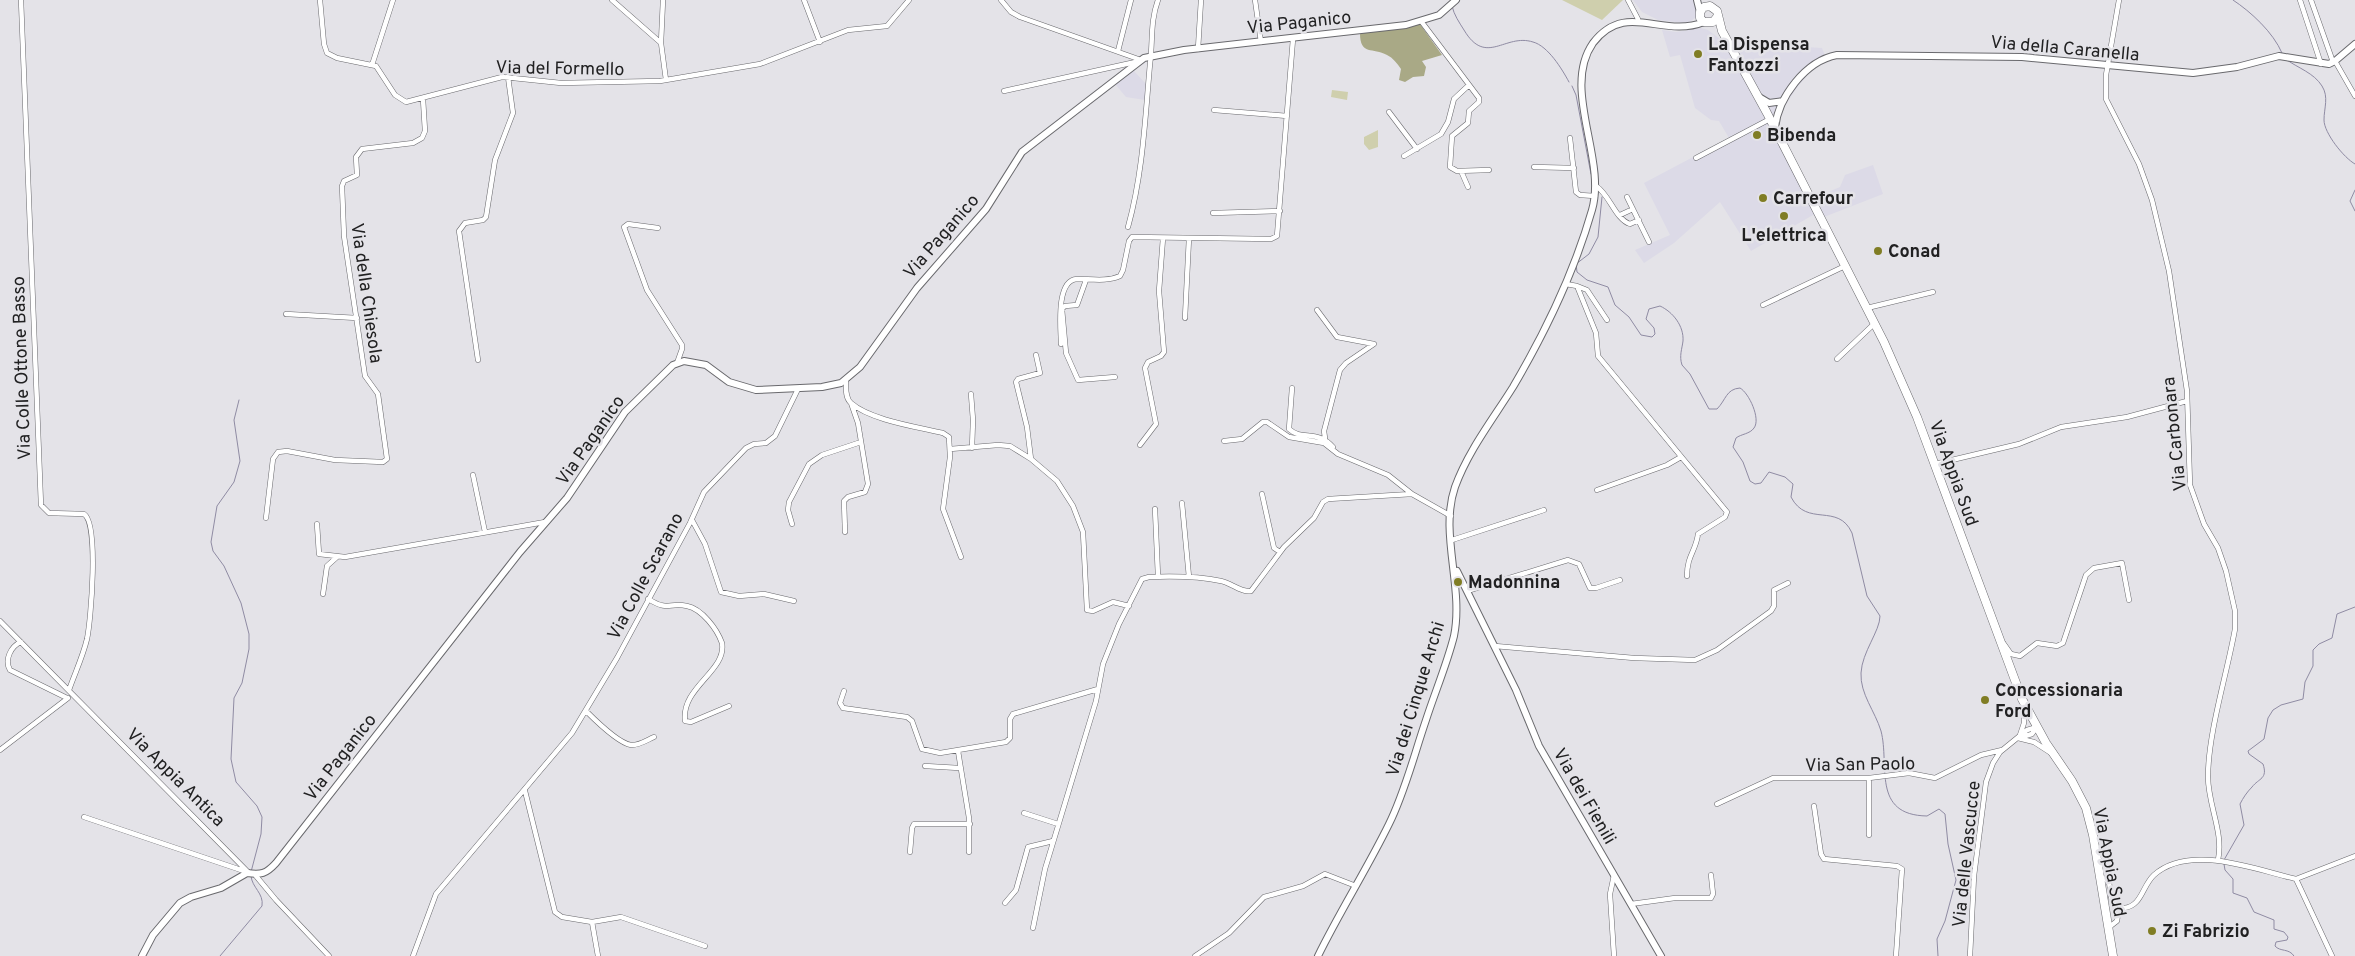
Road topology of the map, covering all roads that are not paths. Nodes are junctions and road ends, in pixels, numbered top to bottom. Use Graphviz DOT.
graph roads {
  1 [pos="21,0"];
  2 [pos="320,0"];
  3 [pos="392,0"];
  4 [pos="612,0"];
  5 [pos="663,0"];
  6 [pos="804,0"];
  7 [pos="909,0"];
  8 [pos="1001,0"];
  9 [pos="1131,0"];
  10 [pos="1158,0"];
  11 [pos="1201,0"];
  12 [pos="1255,0"];
  13 [pos="1456,0"];
  14 [pos="1628,0"];
  15 [pos="2119,0"];
  16 [pos="2300,0"];
  17 [pos="2311,0"];
  18 [pos="1705,1"];
  19 [pos="1700,13"];
  20 [pos="1717,17"];
  21 [pos="1638,19"];
  22 [pos="1421,21"];
  23 [pos="1707,22"];
  24 [pos="1686,27"];
  25 [pos="1722,31"];
  26 [pos="1293,39"];
  27 [pos="820,42"];
  28 [pos="1261,42"];
  29 [pos="661,43"];
  30 [pos="2355,44"];
  31 [pos="1198,49"];
  32 [pos="1118,52"];
  33 [pos="1151,55"];
  34 [pos="1141,60"];
  35 [pos="2334,62"];
  36 [pos="2321,64"];
  37 [pos="372,65"];
  38 [pos="2108,66"];
  39 [pos="508,77"];
  40 [pos="666,80"];
  41 [pos="1470,85"];
  42 [pos="1004,91"];
  43 [pos="2355,96"];
  44 [pos="1759,97"];
  45 [pos="423,98"];
  46 [pos="1783,101"];
  47 [pos="1214,110"];
  48 [pos="1389,112"];
  49 [pos="1287,116"];
  50 [pos="1769,116"];
  51 [pos="1775,128"];
  52 [pos="1570,138"];
  53 [pos="1417,149"];
  54 [pos="1404,156"];
  55 [pos="1696,158"];
  56 [pos="1534,167"];
  57 [pos="1574,168"];
  58 [pos="1489,170"];
  59 [pos="1460,171"];
  60 [pos="1596,186"];
  61 [pos="1468,187"];
  62 [pos="1595,196"];
  63 [pos="1627,197"];
  64 [pos="1633,209"];
  65 [pos="1280,211"];
  66 [pos="1213,213"];
  67 [pos="1620,215"];
  68 [pos="1639,220"];
  69 [pos="1128,226"];
  70 [pos="658,228"];
  71 [pos="1163,238"];
  72 [pos="1189,238"];
  73 [pos="1649,242"];
  74 [pos="1845,266"];
  75 [pos="1086,280"];
  76 [pos="1566,284"];
  77 [pos="1577,286"];
  78 [pos="1933,292"];
  79 [pos="1763,305"];
  80 [pos="1867,308"];
  81 [pos="1317,310"];
  82 [pos="286,314"];
  83 [pos="357,318"];
  84 [pos="1184,318"];
  85 [pos="1607,320"];
  86 [pos="1875,323"];
  87 [pos="1061,344"];
  88 [pos="1036,355"];
  89 [pos="1837,359"];
  90 [pos="478,360"];
  91 [pos="677,363"];
  92 [pos="1115,377"];
  93 [pos="846,381"];
  94 [pos="1292,388"];
  95 [pos="798,389"];
  96 [pos="971,394"];
  97 [pos="2187,401"];
  98 [pos="851,403"];
  99 [pos="1325,438"];
  100 [pos="1224,441"];
  101 [pos="861,442"];
  102 [pos="1140,445"];
  103 [pos="972,448"];
  104 [pos="950,449"];
  105 [pos="1343,456"];
  106 [pos="1681,457"];
  107 [pos="1031,459"];
  108 [pos="1935,464"];
  109 [pos="473,475"];
  110 [pos="1597,490"];
  111 [pos="1262,494"];
  112 [pos="1412,494"];
  113 [pos="1182,503"];
  114 [pos="1155,509"];
  115 [pos="1544,510"];
  116 [pos="1450,516"];
  117 [pos="266,518"];
  118 [pos="692,520"];
  119 [pos="545,522"];
  120 [pos="317,524"];
  121 [pos="792,524"];
  122 [pos="485,532"];
  123 [pos="845,532"];
  124 [pos="1452,540"];
  125 [pos="1280,552"];
  126 [pos="961,556"];
  127 [pos="338,557"];
  128 [pos="1454,567"];
  129 [pos="1158,576"];
  130 [pos="1687,576"];
  131 [pos="1189,577"];
  132 [pos="1620,580"];
  133 [pos="1788,583"];
  134 [pos="1466,591"];
  135 [pos="323,594"];
  136 [pos="648,599"];
  137 [pos="2129,600"];
  138 [pos="794,601"];
  139 [pos="1129,606"];
  140 [pos="0,621"];
  141 [pos="1997,632"];
  142 [pos="21,642"];
  143 [pos="1495,646"];
  144 [pos="1098,689"];
  145 [pos="844,691"];
  146 [pos="71,692"];
  147 [pos="67,698"];
  148 [pos="2024,703"];
  149 [pos="728,706"];
  150 [pos="586,711"];
  151 [pos="2036,727"];
  152 [pos="654,737"];
  153 [pos="2018,738"];
  154 [pos="0,750"];
  155 [pos="2002,750"];
  156 [pos="958,751"];
  157 [pos="2053,755"];
  158 [pos="925,766"];
  159 [pos="959,768"];
  160 [pos="1868,778"];
  161 [pos="524,791"];
  162 [pos="1717,804"];
  163 [pos="1814,806"];
  164 [pos="1024,813"];
  165 [pos="84,817"];
  166 [pos="970,824"];
  167 [pos="1058,824"];
  168 [pos="1870,835"];
  169 [pos="1053,841"];
  170 [pos="910,852"];
  171 [pos="969,852"];
  172 [pos="2355,856"];
  173 [pos="237,860"];
  174 [pos="2219,861"];
  175 [pos="233,867"];
  176 [pos="248,872"];
  177 [pos="1614,875"];
  178 [pos="1711,875"];
  179 [pos="256,876"];
  180 [pos="2100,876"];
  181 [pos="2296,879"];
  182 [pos="1356,886"];
  183 [pos="1005,903"];
  184 [pos="1631,904"];
  185 [pos="2119,908"];
  186 [pos="592,922"];
  187 [pos="1033,928"];
  188 [pos="2108,928"];
  189 [pos="705,946"];
  190 [pos="142,956"];
  191 [pos="329,956"];
  192 [pos="413,956"];
  193 [pos="598,956"];
  194 [pos="1195,956"];
  195 [pos="1318,956"];
  196 [pos="1614,956"];
  197 [pos="1661,956"];
  198 [pos="1896,956"];
  199 [pos="1970,956"];
  200 [pos="2112,956"];
  201 [pos="2332,956"];
  1 -- 146 [label="street, Via Colle Ottone Basso"];
  2 -- 37 [label="street"];
  3 -- 37 [label="street"];
  4 -- 29 [label="street"];
  5 -- 29 [label="street"];
  6 -- 27 [label="street"];
  7 -- 27 [label="street, Via del Formello"];
  8 -- 32 [label="street"];
  9 -- 32 [label="street"];
  10 -- 33 [label="street"];
  11 -- 31 [label="street"];
  12 -- 28 [label="street"];
  13 -- 22 [label="street, Via Paganico"];
  14 -- 21 [label="street"];
  15 -- 38 [label="street, Via Carbonara"];
  16 -- 36 [label="street"];
  17 -- 35 [label="street"];
  18 -- 19 [label="main road"];
  18 -- 20 [label="main road, Via Appia Sud"];
  19 -- 23 [label="main road"];
  19 -- 24 [label="street"];
  20 -- 23 [label="main road"];
  20 -- 25 [label="main road, Via Appia Sud"];
  21 -- 24 [label="street, Via dei Cinque Archi"];
  21 -- 60 [label="street, Via dei Cinque Archi"];
  22 -- 26 [label="street, Via Paganico"];
  22 -- 41 [label="street"];
  23 -- 24 [label="street"];
  23 -- 25 [label="main road"];
  25 -- 44 [label="main road, Via Appia Sud"];
  26 -- 28 [label="street, Via Paganico"];
  26 -- 49 [label="street"];
  27 -- 40 [label="street, Via del Formello"];
  28 -- 31 [label="street, Via Paganico"];
  29 -- 40 [label="street"];
  30 -- 35 [label="street"];
  31 -- 33 [label="street, Via Paganico"];
  32 -- 34 [label="street"];
  33 -- 34 [label="street, Via Paganico"];
  33 -- 69 [label="street"];
  34 -- 42 [label="street, Via Paganico"];
  34 -- 93 [label="street, Via Paganico"];
  35 -- 36 [label="street, Via della Caranella"];
  35 -- 43 [label="street"];
  36 -- 38 [label="street, Via della Caranella"];
  37 -- 45 [label="street, Via del Formello"];
  38 -- 46 [label="street, Via della Caranella"];
  38 -- 97 [label="street, Via Carbonara"];
  39 -- 40 [label="street, Via del Formello"];
  39 -- 45 [label="street, Via del Formello"];
  39 -- 90 [label="street"];
  41 -- 53 [label="street"];
  41 -- 59 [label="street"];
  44 -- 46 [label="street"];
  44 -- 50 [label="main road, Via Appia Sud"];
  45 -- 83 [label="street, Via della Chiesola"];
  46 -- 50 [label="street, Via della Caranella"];
  46 -- 51 [label="street, Via della Caranella"];
  47 -- 49 [label="street"];
  48 -- 53 [label="street"];
  49 -- 65 [label="street"];
  50 -- 51 [label="main road, Via Appia Sud"];
  50 -- 55 [label="street"];
  51 -- 74 [label="main road, Via Appia Sud"];
  52 -- 57 [label="street"];
  53 -- 54 [label="street"];
  56 -- 57 [label="street"];
  57 -- 62 [label="street"];
  58 -- 59 [label="street"];
  59 -- 61 [label="street"];
  60 -- 62 [label="street, Via dei Cinque Archi"];
  60 -- 67 [label="street"];
  62 -- 76 [label="street, Via dei Cinque Archi"];
  63 -- 64 [label="street"];
  64 -- 67 [label="street"];
  64 -- 68 [label="street"];
  65 -- 66 [label="street"];
  65 -- 72 [label="street"];
  67 -- 68 [label="street"];
  68 -- 73 [label="street"];
  70 -- 91 [label="street"];
  71 -- 72 [label="street"];
  71 -- 75 [label="street"];
  71 -- 102 [label="street"];
  72 -- 84 [label="street"];
  74 -- 79 [label="street"];
  74 -- 80 [label="main road, Via Appia Sud"];
  75 -- 87 [label="street"];
  75 -- 92 [label="street"];
  76 -- 77 [label="street"];
  76 -- 116 [label="street, Via dei Cinque Archi"];
  77 -- 85 [label="street"];
  77 -- 106 [label="street"];
  78 -- 80 [label="street"];
  80 -- 86 [label="main road, Via Appia Sud"];
  81 -- 99 [label="street"];
  82 -- 83 [label="street"];
  83 -- 117 [label="street, Via della Chiesola"];
  86 -- 89 [label="street"];
  86 -- 108 [label="main road, Via Appia Sud"];
  88 -- 107 [label="street"];
  91 -- 95 [label="street"];
  91 -- 119 [label="street, Via Paganico"];
  93 -- 95 [label="street"];
  93 -- 98 [label="street"];
  94 -- 99 [label="street"];
  95 -- 118 [label="street, Via Colle Scarano"];
  96 -- 103 [label="street"];
  97 -- 108 [label="street"];
  97 -- 174 [label="street, Via Carbonara"];
  98 -- 101 [label="street"];
  98 -- 104 [label="street"];
  99 -- 105 [label="street"];
  100 -- 105 [label="street"];
  101 -- 121 [label="street"];
  101 -- 123 [label="street"];
  103 -- 104 [label="street"];
  103 -- 107 [label="street"];
  104 -- 126 [label="street"];
  105 -- 112 [label="street"];
  106 -- 110 [label="street"];
  106 -- 130 [label="street"];
  107 -- 139 [label="street"];
  108 -- 141 [label="main road, Via Appia Sud"];
  109 -- 122 [label="street"];
  111 -- 125 [label="street"];
  112 -- 116 [label="street"];
  112 -- 125 [label="street"];
  113 -- 131 [label="street"];
  114 -- 129 [label="street"];
  115 -- 124 [label="street"];
  116 -- 124 [label="street, Via dei Cinque Archi"];
  118 -- 136 [label="street, Via Colle Scarano"];
  118 -- 138 [label="street"];
  119 -- 122 [label="street"];
  119 -- 179 [label="street, Via Paganico"];
  120 -- 127 [label="street"];
  122 -- 127 [label="street"];
  124 -- 128 [label="street, Via dei Cinque Archi"];
  125 -- 131 [label="street"];
  127 -- 135 [label="street"];
  128 -- 134 [label="street, Via dei Fienili"];
  128 -- 182 [label="street, Via dei Cinque Archi"];
  129 -- 131 [label="street"];
  129 -- 139 [label="street"];
  132 -- 134 [label="street"];
  133 -- 143 [label="street"];
  134 -- 143 [label="street, Via dei Fienili"];
  136 -- 149 [label="street"];
  136 -- 150 [label="street, Via Colle Scarano"];
  137 -- 141 [label="street"];
  139 -- 144 [label="street"];
  140 -- 142 [label="street, Via Appia Antica"];
  141 -- 148 [label="main road, Via Appia Sud"];
  142 -- 146 [label="street, Via Appia Antica"];
  142 -- 147 [label="street"];
  143 -- 177 [label="street, Via dei Fienili"];
  144 -- 156 [label="street"];
  144 -- 167 [label="street"];
  145 -- 156 [label="street"];
  146 -- 147 [label="street"];
  146 -- 173 [label="street, Via Appia Antica"];
  147 -- 154 [label="street"];
  148 -- 151 [label="main road, Via Appia Sud"];
  148 -- 153 [label="street"];
  150 -- 152 [label="street"];
  150 -- 161 [label="street, Via Colle Scarano"];
  151 -- 153 [label="street, Via delle Vascucce"];
  151 -- 157 [label="main road, Via Appia Sud"];
  153 -- 155 [label="street, Via delle Vascucce"];
  153 -- 157 [label="street"];
  155 -- 160 [label="street, Via San Paolo"];
  155 -- 199 [label="street, Via delle Vascucce"];
  156 -- 159 [label="street"];
  157 -- 180 [label="main road, Via Appia Sud"];
  158 -- 159 [label="street"];
  159 -- 166 [label="street"];
  160 -- 162 [label="street, Via San Paolo"];
  160 -- 168 [label="street"];
  161 -- 186 [label="street"];
  161 -- 192 [label="street, Via Colle Scarano"];
  163 -- 198 [label="street"];
  164 -- 167 [label="street"];
  165 -- 175 [label="street"];
  166 -- 170 [label="street"];
  166 -- 171 [label="street"];
  167 -- 169 [label="street"];
  169 -- 183 [label="street"];
  169 -- 187 [label="street"];
  172 -- 181 [label="street"];
  173 -- 175 [label="street"];
  173 -- 176 [label="street, Via Appia Antica"];
  174 -- 181 [label="street"];
  174 -- 185 [label="street"];
  175 -- 176 [label="street"];
  176 -- 179 [label="street, Via Appia Antica"];
  176 -- 190 [label="street"];
  177 -- 184 [label="street, Via dei Fienili"];
  177 -- 196 [label="street"];
  178 -- 184 [label="street"];
  179 -- 191 [label="street, Via Appia Antica"];
  180 -- 185 [label="street"];
  180 -- 188 [label="main road, Via Appia Sud"];
  181 -- 201 [label="street"];
  182 -- 194 [label="street"];
  182 -- 195 [label="street, Via dei Cinque Archi"];
  184 -- 197 [label="street, Via dei Fienili"];
  185 -- 188 [label="street"];
  186 -- 189 [label="street"];
  186 -- 193 [label="street"];
  188 -- 200 [label="main road, Via Appia Sud"];
}
